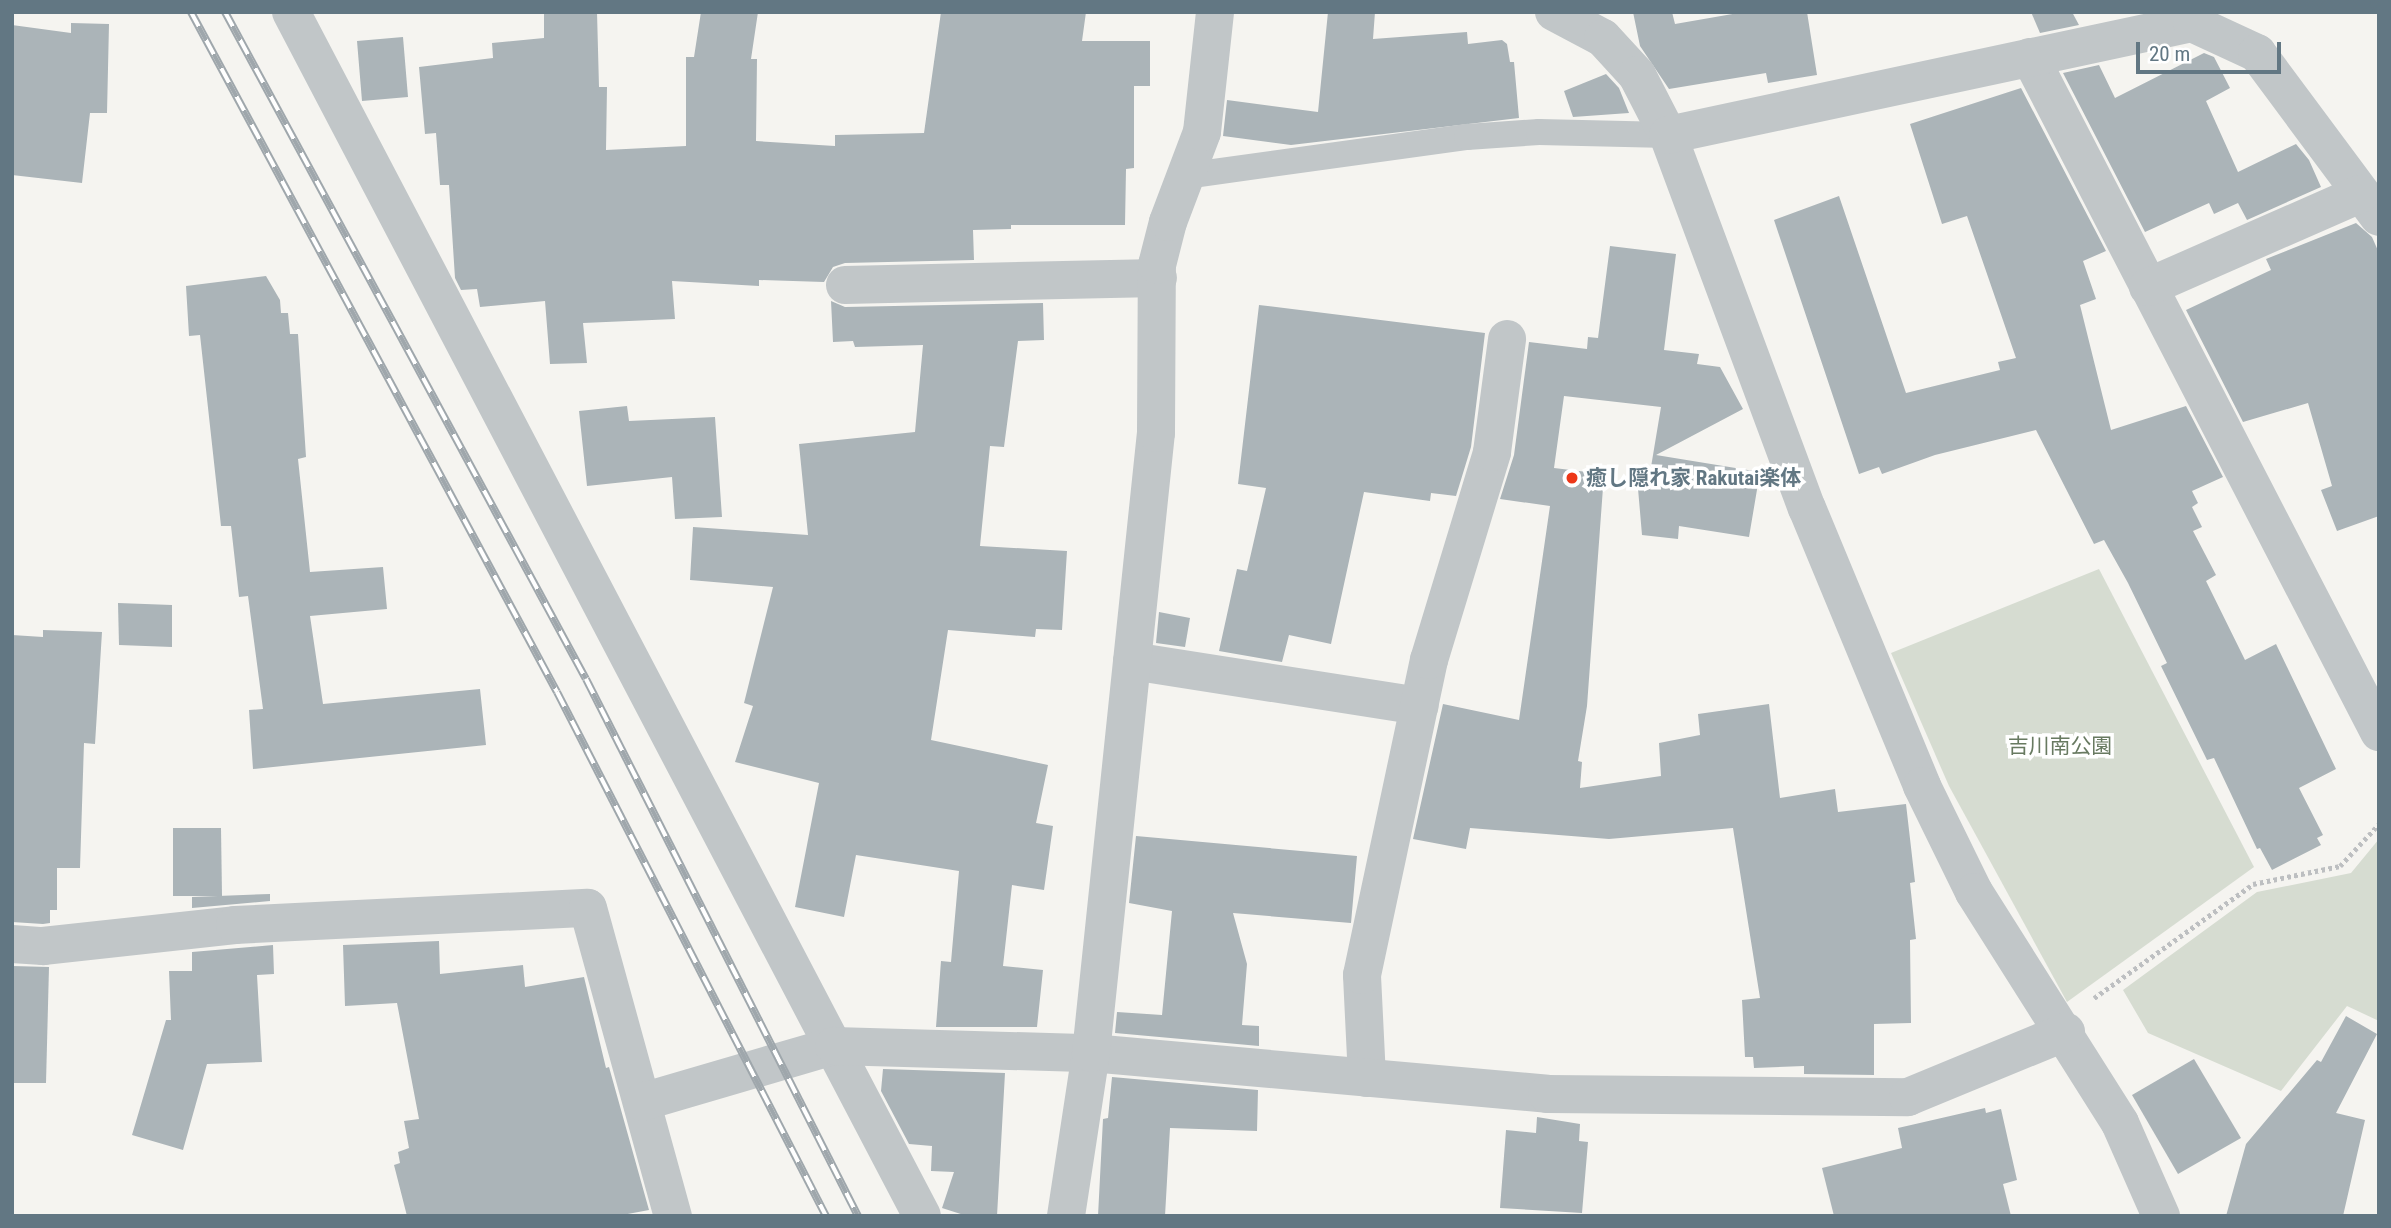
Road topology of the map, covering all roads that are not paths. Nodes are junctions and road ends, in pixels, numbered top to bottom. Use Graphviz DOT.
graph roads {
  1 [pos="290,12"];
  2 [pos="1214,12"];
  3 [pos="1554,12"];
  4 [pos="2190,17"];
  5 [pos="2030,57"];
  6 [pos="1668,135"];
  7 [pos="1185,176"];
  8 [pos="2369,206"];
  9 [pos="1158,278"];
  10 [pos="845,285"];
  11 [pos="2148,287"];
  12 [pos="1507,339"];
  13 [pos="1132,661"];
  14 [pos="1419,706"];
  15 [pos="2379,732"];
  16 [pos="12,944"];
  17 [pos="2062,1028"];
  18 [pos="834,1046"];
  19 [pos="1091,1053"];
  20 [pos="1367,1078"];
  21 [pos="642,1102"];
  22 [pos="673,1216"];
  23 [pos="922,1216"];
  24 [pos="1066,1216"];
  25 [pos="2161,1216"];
  1 -- 18 [label="street"];
  2 -- 7 [label="street"];
  3 -- 6 [label="street"];
  4 -- 5 [label="street"];
  4 -- 8 [label="street"];
  5 -- 6 [label="street"];
  5 -- 11 [label="street"];
  6 -- 7 [label="lane"];
  6 -- 17 [label="street"];
  7 -- 9 [label="street"];
  8 -- 11 [label="street"];
  9 -- 10 [label="street"];
  9 -- 13 [label="street"];
  11 -- 15 [label="street"];
  12 -- 14 [label="street"];
  13 -- 14 [label="street"];
  13 -- 19 [label="street"];
  14 -- 20 [label="street"];
  16 -- 21 [label="street"];
  17 -- 20 [label="street"];
  17 -- 25 [label="street"];
  18 -- 19 [label="street"];
  18 -- 21 [label="street"];
  18 -- 23 [label="street"];
  19 -- 20 [label="street"];
  19 -- 24 [label="street"];
  21 -- 22 [label="street"];
}
